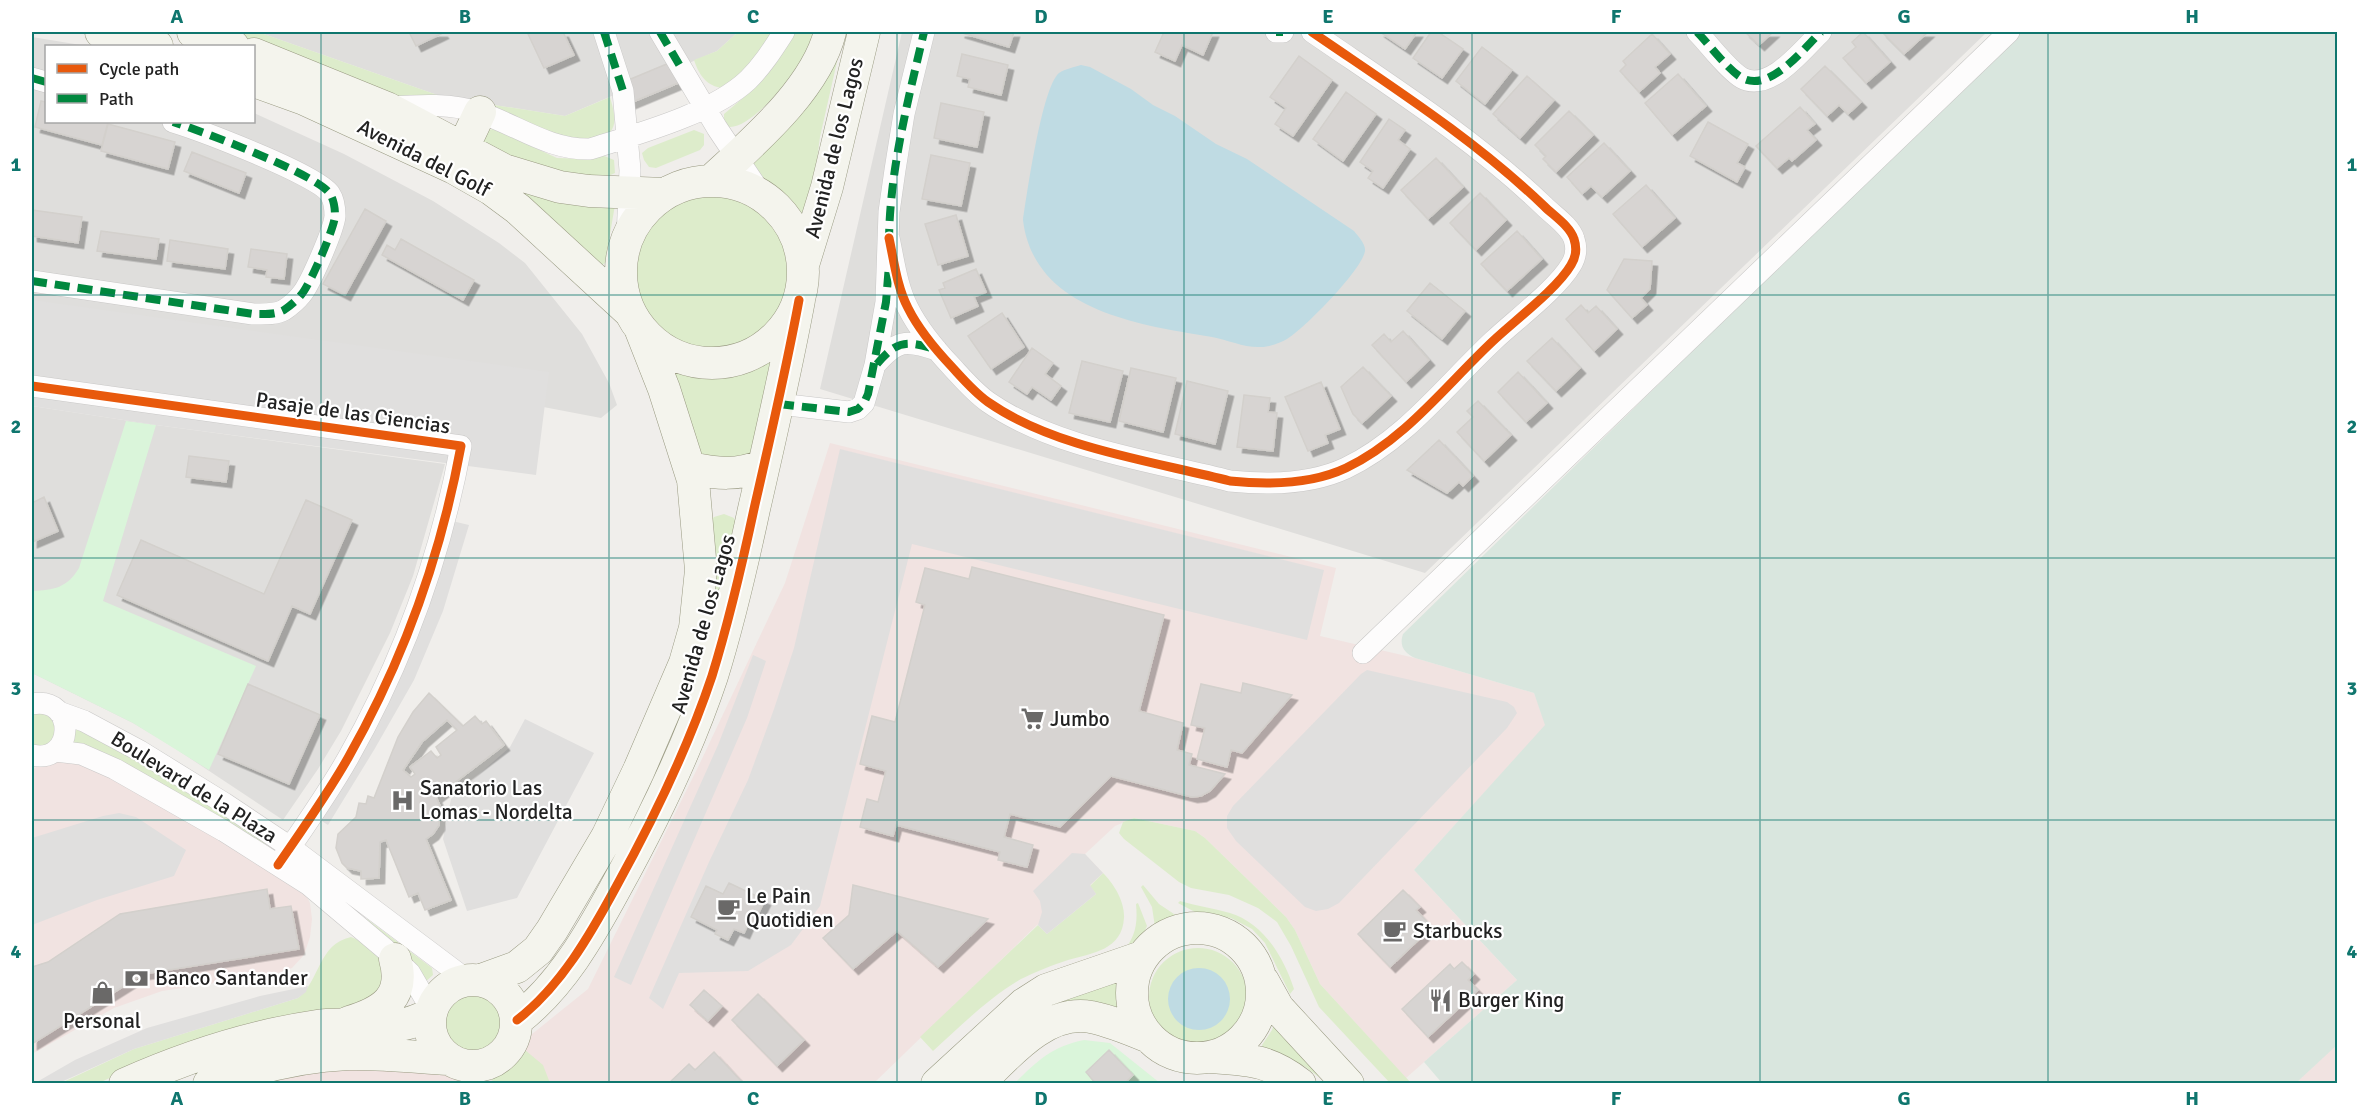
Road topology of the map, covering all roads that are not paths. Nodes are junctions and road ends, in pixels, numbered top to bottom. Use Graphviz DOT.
graph roads {
  1 [pos="101,32"];
  2 [pos="192,32"];
  3 [pos="604,32"];
  4 [pos="660,32"];
  5 [pos="784,32"];
  6 [pos="830,32"];
  7 [pos="864,32"];
  8 [pos="924,32"];
  9 [pos="1276,32"];
  10 [pos="1282,32"];
  11 [pos="1312,32"];
  12 [pos="1697,32"];
  13 [pos="1821,32"];
  14 [pos="2009,32"];
  15 [pos="153,45"];
  16 [pos="231,45"];
  17 [pos="255,54"];
  18 [pos="255,81"];
  19 [pos="387,108"];
  20 [pos="705,108"];
  21 [pos="480,112"];
  22 [pos="175,123"];
  23 [pos="627,137"];
  24 [pos="736,157"];
  25 [pos="459,159"];
  26 [pos="711,181"];
  27 [pos="629,193"];
  28 [pos="665,194"];
  29 [pos="762,195"];
  30 [pos="627,238"];
  31 [pos="889,238"];
  32 [pos="803,265"];
  33 [pos="32,281"];
  34 [pos="799,300"];
  35 [pos="635,320"];
  36 [pos="937,350"];
  37 [pos="875,365"];
  38 [pos="32,386"];
  39 [pos="779,404"];
  40 [pos="764,465"];
  41 [pos="690,468"];
  42 [pos="1363,653"];
  43 [pos="41,704"];
  44 [pos="55,751"];
  45 [pos="32,754"];
  46 [pos="290,847"];
  47 [pos="278,865"];
  48 [pos="1142,957"];
  49 [pos="395,959"];
  50 [pos="474,980"];
  51 [pos="1263,981"];
  52 [pos="430,1012"];
  53 [pos="517,1020"];
  54 [pos="344,1024"];
  55 [pos="1149,1037"];
  56 [pos="1209,1057"];
  57 [pos="449,1059"];
  58 [pos="125,1083"];
  59 [pos="208,1083"];
  60 [pos="936,1083"];
  61 [pos="978,1083"];
  62 [pos="1300,1083"];
  63 [pos="1348,1083"];
  1 -- 15 [label="street"];
  2 -- 16 [label="street"];
  3 -- 23 [label="street"];
  4 -- 20 [label="street"];
  5 -- 20 [label="street"];
  6 -- 24 [label="street, Avenida de los Lagos"];
  7 -- 32 [label="street, Avenida de los Lagos"];
  8 -- 31 [label="street"];
  9 -- 10 [label="street"];
  11 -- 36 [label="street"];
  12 -- 13 [label="street"];
  14 -- 42 [label="street"];
  17 -- 19 [label="street, Avenida del Golf"];
  18 -- 25 [label="street, Avenida del Golf"];
  19 -- 21 [label="street"];
  19 -- 25 [label="street, Avenida del Golf"];
  20 -- 23 [label="street"];
  20 -- 24 [label="street"];
  21 -- 23 [label="street"];
  21 -- 25 [label="street"];
  22 -- 33 [label="street"];
  23 -- 27 [label="street"];
  24 -- 26 [label="street, Avenida de los Lagos"];
  24 -- 29 [label="street"];
  25 -- 27 [label="street, Avenida del Golf"];
  25 -- 35 [label="street, Avenida del Golf"];
  26 -- 28 [label="street"];
  26 -- 29 [label="street"];
  27 -- 28 [label="street, Avenida del Golf"];
  27 -- 30 [label="street"];
  28 -- 30 [label="street"];
  29 -- 32 [label="street"];
  30 -- 35 [label="street"];
  31 -- 36 [label="street"];
  31 -- 37 [label="street"];
  32 -- 34 [label="street"];
  34 -- 35 [label="street"];
  34 -- 39 [label="street, Avenida de los Lagos"];
  35 -- 41 [label="street, Avenida de los Lagos"];
  36 -- 37 [label="street"];
  37 -- 39 [label="street"];
  38 -- 46 [label="street, Pasaje de las Ciencias"];
  39 -- 40 [label="street, Avenida de los Lagos"];
  40 -- 41 [label="street"];
  40 -- 53 [label="street, Avenida de los Lagos"];
  41 -- 50 [label="street, Avenida de los Lagos"];
  43 -- 44 [label="street"];
  43 -- 46 [label="street, Boulevard de la Plaza"];
  44 -- 45 [label="street, Boulevard de la Plaza"];
  44 -- 47 [label="street, Boulevard de la Plaza"];
  46 -- 47 [label="street, Pasaje de las Ciencias"];
  46 -- 50 [label="street, Boulevard de la Plaza"];
  47 -- 49 [label="street, Boulevard de la Plaza"];
  48 -- 51 [label="street"];
  48 -- 55 [label="street"];
  48 -- 60 [label="street"];
  49 -- 52 [label="street, Boulevard de la Plaza"];
  49 -- 54 [label="street"];
  50 -- 52 [label="street"];
  50 -- 53 [label="street"];
  51 -- 56 [label="street"];
  51 -- 63 [label="street"];
  52 -- 54 [label="street"];
  52 -- 57 [label="street"];
  53 -- 57 [label="street"];
  54 -- 58 [label="street"];
  55 -- 56 [label="street"];
  55 -- 61 [label="street"];
  56 -- 62 [label="street"];
  57 -- 59 [label="street"];
}
